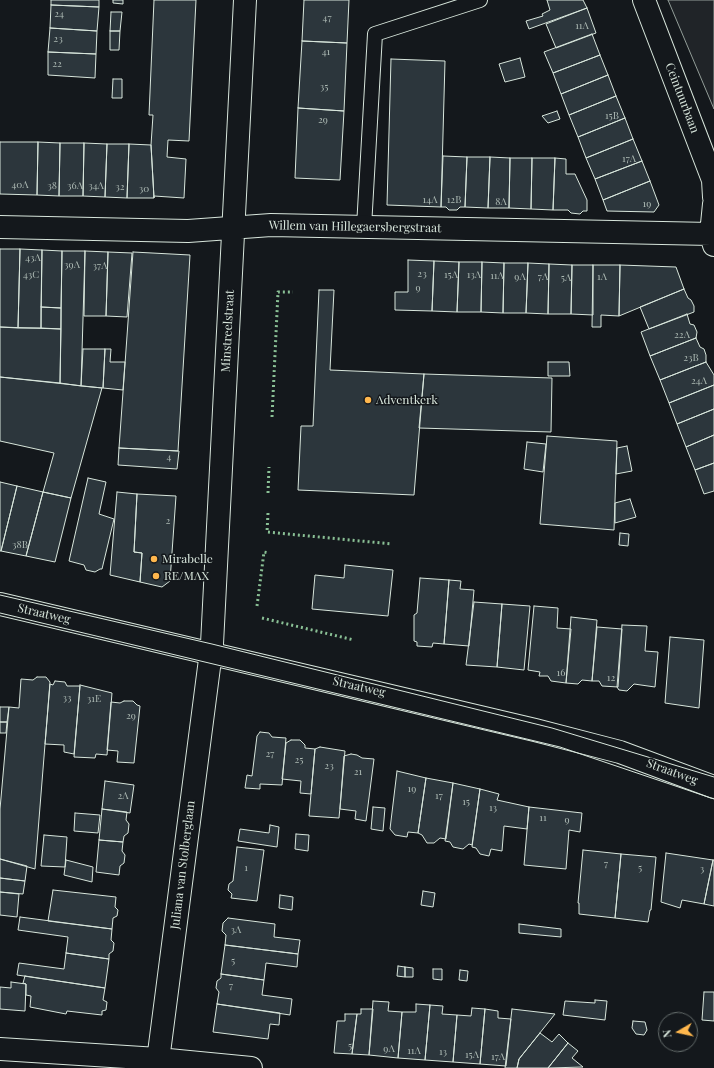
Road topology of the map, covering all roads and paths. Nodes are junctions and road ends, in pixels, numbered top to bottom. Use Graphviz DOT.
graph roads {
  1 [pos="245,0"];
  2 [pos="480,0"];
  3 [pos="644,0"];
  4 [pos="714,197"];
  5 [pos="714,204"];
  6 [pos="0,227"];
  7 [pos="364,227"];
  8 [pos="233,229"];
  9 [pos="712,240"];
  10 [pos="0,604"];
  11 [pos="210,658"];
  12 [pos="714,787"];
  13 [pos="0,1049"];
  14 [pos="157,1064"];
  15 [pos="251,1068"];
  1 -- 8 [label="street, Minstreelstraat"];
  2 -- 7 [label="lane"];
  3 -- 4 [label="street, Ceintuurbaan"];
  5 -- 9 [label="street"];
  6 -- 8 [label="street, Willem van Hillegaersbergstraat"];
  7 -- 8 [label="street, Willem van Hillegaersbergstraat"];
  7 -- 9 [label="street, Willem van Hillegaersbergstraat"];
  8 -- 11 [label="street, Minstreelstraat"];
  10 -- 11 [label="street, Straatweg"];
  11 -- 12 [label="street, Straatweg"];
  11 -- 14 [label="street, Juliana van Stolberglaan"];
  13 -- 14 [label="street"];
  14 -- 15 [label="street"];
}
